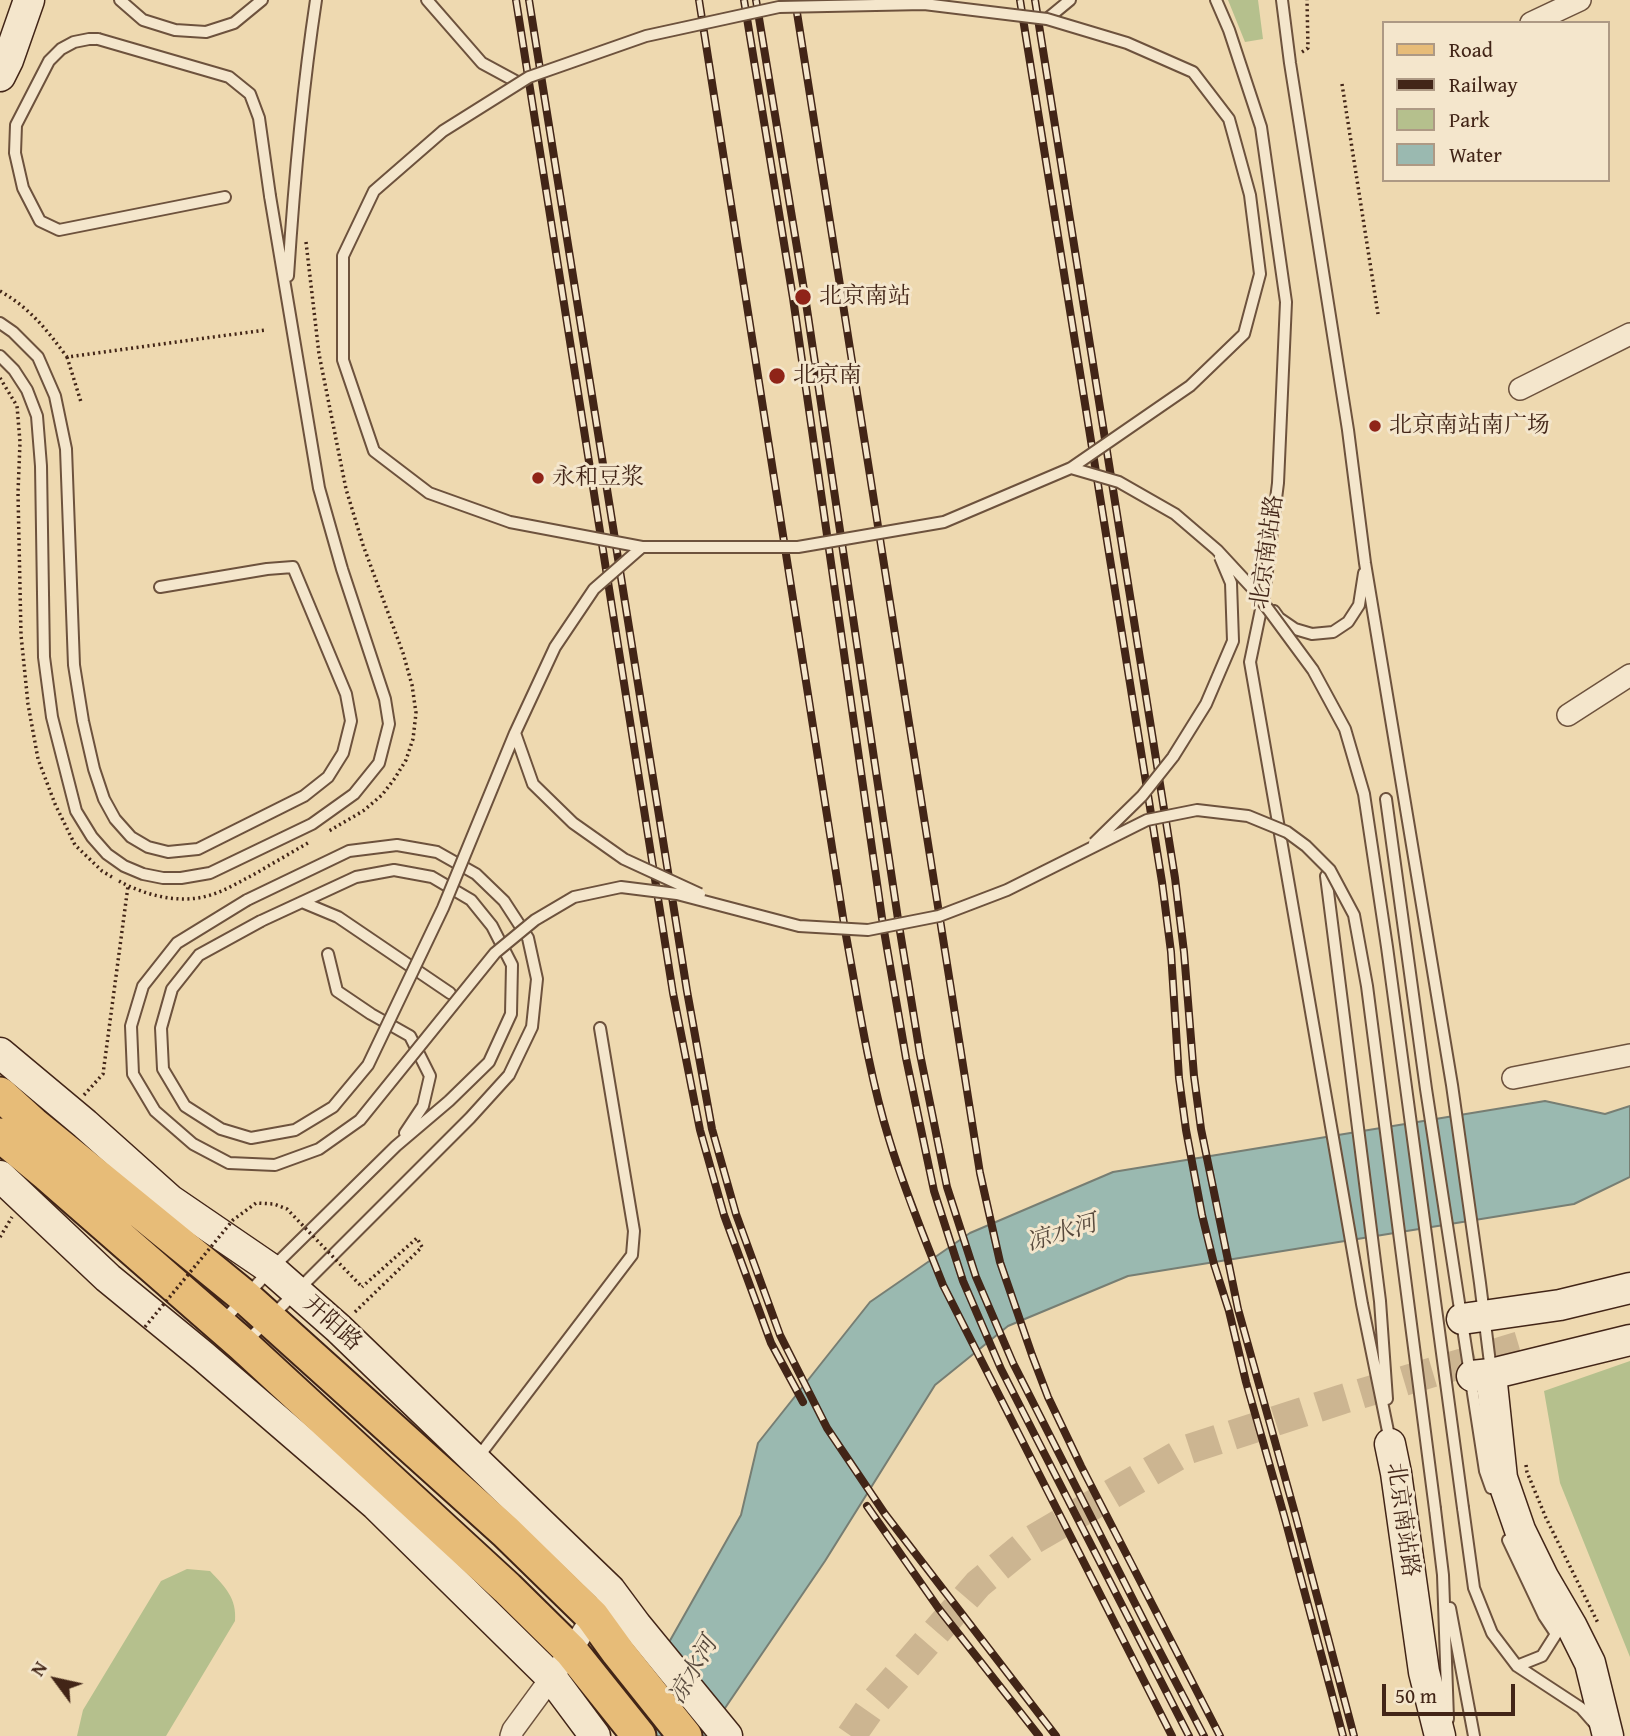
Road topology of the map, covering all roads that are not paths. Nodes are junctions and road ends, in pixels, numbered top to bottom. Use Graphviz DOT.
graph roads {
  1 [pos="29,0"];
  2 [pos="120,0"];
  3 [pos="262,0"];
  4 [pos="316,0"];
  5 [pos="427,0"];
  6 [pos="1070,0"];
  7 [pos="1216,0"];
  8 [pos="1282,0"];
  9 [pos="1580,0"];
  10 [pos="1047,19"];
  11 [pos="1535,21"];
  12 [pos="0,76"];
  13 [pos="519,83"];
  14 [pos="225,197"];
  15 [pos="286,297"];
  16 [pos="0,323"];
  17 [pos="1630,334"];
  18 [pos="0,356"];
  19 [pos="1520,388"];
  20 [pos="1071,468"];
  21 [pos="642,548"];
  22 [pos="1217,550"];
  23 [pos="1365,563"];
  24 [pos="160,587"];
  25 [pos="1264,595"];
  26 [pos="1630,675"];
  27 [pos="1568,715"];
  28 [pos="515,733"];
  29 [pos="1386,799"];
  30 [pos="1084,852"];
  31 [pos="1326,876"];
  32 [pos="302,902"];
  33 [pos="728,907"];
  34 [pos="328,954"];
  35 [pos="450,993"];
  36 [pos="600,1028"];
  37 [pos="0,1053"];
  38 [pos="1630,1055"];
  39 [pos="1513,1078"];
  40 [pos="0,1094"];
  41 [pos="67,1102"];
  42 [pos="396,1146"];
  43 [pos="9,1150"];
  44 [pos="271,1269"];
  45 [pos="1630,1288"];
  46 [pos="296,1291"];
  47 [pos="257,1308"];
  48 [pos="1473,1317"];
  49 [pos="1630,1319"];
  50 [pos="231,1335"];
  51 [pos="1630,1340"];
  52 [pos="1524,1345"];
  53 [pos="1481,1375"];
  54 [pos="1390,1444"];
  55 [pos="475,1461"];
  56 [pos="1493,1493"];
  57 [pos="1504,1527"];
  58 [pos="1443,1575"];
  59 [pos="601,1603"];
  60 [pos="627,1639"];
  61 [pos="571,1651"];
  62 [pos="1517,1666"];
  63 [pos="551,1677"];
  64 [pos="511,1736"];
  65 [pos="595,1736"];
  66 [pos="639,1736"];
  67 [pos="685,1736"];
  68 [pos="727,1736"];
  69 [pos="1440,1736"];
  70 [pos="1448,1736"];
  71 [pos="1474,1736"];
  72 [pos="1607,1736"];
  1 -- 12 [label="street"];
  2 -- 3 [label="lane"];
  4 -- 15 [label="lane"];
  5 -- 13 [label="lane"];
  6 -- 10 [label="lane"];
  7 -- 25 [label="lane, 北京南站路"];
  8 -- 23 [label="lane"];
  9 -- 11 [label="street"];
  10 -- 13 [label="lane, bridge"];
  10 -- 20 [label="lane, bridge"];
  13 -- 21 [label="lane, bridge"];
  14 -- 15 [label="lane, bridge"];
  15 -- 18 [label="lane"];
  16 -- 24 [label="lane"];
  17 -- 19 [label="street"];
  20 -- 21 [label="lane, bridge"];
  20 -- 22 [label="lane, bridge"];
  21 -- 28 [label="lane, bridge"];
  22 -- 30 [label="lane, bridge"];
  22 -- 62 [label="lane, bridge"];
  23 -- 25 [label="lane"];
  23 -- 48 [label="lane"];
  25 -- 54 [label="lane, 北京南站路"];
  26 -- 27 [label="street"];
  28 -- 32 [label="lane, bridge"];
  28 -- 33 [label="lane, bridge"];
  29 -- 48 [label="lane"];
  30 -- 33 [label="lane, bridge"];
  30 -- 58 [label="lane, bridge"];
  31 -- 54 [label="lane"];
  32 -- 35 [label="lane"];
  32 -- 42 [label="lane"];
  33 -- 46 [label="lane, bridge"];
  34 -- 42 [label="lane"];
  36 -- 55 [label="lane"];
  37 -- 41 [label="street, 开阳路"];
  38 -- 39 [label="street"];
  40 -- 43 [label="main road, 开阳路"];
  41 -- 43 [label="street"];
  41 -- 44 [label="street, 开阳路"];
  42 -- 44 [label="lane"];
  43 -- 47 [label="main road, 开阳路"];
  43 -- 50 [label="main road, 开阳路"];
  43 -- 63 [label="street, 开阳路"];
  44 -- 46 [label="street, 开阳路"];
  44 -- 47 [label="lane"];
  45 -- 48 [label="street"];
  46 -- 47 [label="lane"];
  46 -- 55 [label="street, 开阳路"];
  47 -- 50 [label="lane"];
  47 -- 50 [label="lane"];
  47 -- 59 [label="main road, 开阳路"];
  48 -- 53 [label="lane"];
  48 -- 53 [label="lane"];
  49 -- 52 [label="street"];
  50 -- 61 [label="main road, 开阳路"];
  51 -- 53 [label="street"];
  53 -- 56 [label="lane"];
  53 -- 72 [label="street"];
  54 -- 69 [label="street, 北京南站路"];
  55 -- 59 [label="street, 开阳路"];
  57 -- 62 [label="lane"];
  58 -- 70 [label="lane"];
  58 -- 71 [label="lane"];
  59 -- 60 [label="main road, 开阳路"];
  59 -- 61 [label="street"];
  60 -- 67 [label="main road, 开阳路"];
  60 -- 68 [label="street"];
  61 -- 63 [label="street"];
  61 -- 66 [label="main road, 开阳路"];
  62 -- 72 [label="lane"];
  63 -- 64 [label="street"];
  63 -- 65 [label="street, 开阳路"];
}
